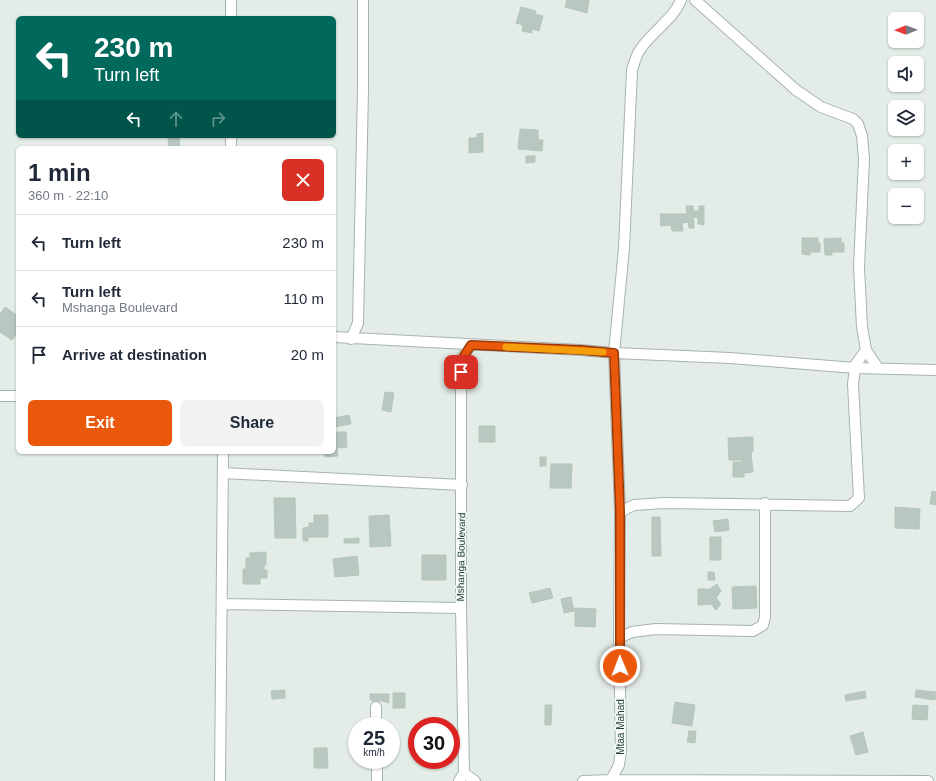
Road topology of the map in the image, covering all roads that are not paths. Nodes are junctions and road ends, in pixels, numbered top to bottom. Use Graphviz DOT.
graph roads {
  1 [pos="231,0"];
  2 [pos="363,0"];
  3 [pos="681,0"];
  4 [pos="695,0"];
  5 [pos="231,16"];
  6 [pos="336,338"];
  7 [pos="351,339"];
  8 [pos="449,344"];
  9 [pos="471,345"];
  10 [pos="866,350"];
  11 [pos="614,353"];
  12 [pos="462,359"];
  13 [pos="854,368"];
  14 [pos="878,368"];
  15 [pos="936,370"];
  16 [pos="0,396"];
  17 [pos="16,396"];
  18 [pos="223,454"];
  19 [pos="222,474"];
  20 [pos="462,485"];
  21 [pos="765,504"];
  22 [pos="620,512"];
  23 [pos="222,604"];
  24 [pos="461,608"];
  25 [pos="619,638"];
  26 [pos="376,708"];
  27 [pos="376,717"];
  28 [pos="619,765"];
  29 [pos="377,769"];
  30 [pos="462,777"];
  31 [pos="611,780"];
  32 [pos="634,780"];
  33 [pos="220,781"];
  34 [pos="377,781"];
  35 [pos="475,781"];
  36 [pos="583,781"];
  37 [pos="728,781"];
  38 [pos="928,781"];
  1 -- 5 [label="street"];
  2 -- 7 [label="street"];
  3 -- 11 [label="street, Mtaa Mahad"];
  4 -- 10 [label="street"];
  6 -- 7 [label="street"];
  7 -- 8 [label="street"];
  8 -- 9 [label="street"];
  8 -- 12 [label="street"];
  9 -- 11 [label="street"];
  9 -- 12 [label="street"];
  10 -- 13 [label="street"];
  10 -- 14 [label="street"];
  11 -- 13 [label="street"];
  11 -- 22 [label="street, Mtaa Mahad"];
  12 -- 20 [label="street, Mshanga Boulevard"];
  13 -- 14 [label="street"];
  13 -- 21 [label="street"];
  14 -- 15 [label="street"];
  16 -- 17 [label="street"];
  18 -- 19 [label="street"];
  19 -- 20 [label="street"];
  19 -- 23 [label="street"];
  20 -- 24 [label="street, Mshanga Boulevard"];
  21 -- 22 [label="street"];
  21 -- 25 [label="street"];
  22 -- 25 [label="street, Mtaa Mahad"];
  23 -- 24 [label="street"];
  23 -- 33 [label="street"];
  24 -- 30 [label="street, Mshanga Boulevard"];
  25 -- 28 [label="street, Mtaa Mahad"];
  26 -- 27 [label="street"];
  28 -- 31 [label="street, Mtaa Mahad"];
  28 -- 32 [label="street, Mtaa Mahad"];
  29 -- 34 [label="street"];
  30 -- 35 [label="street, Mshanga Boulevard"];
  31 -- 32 [label="street"];
  31 -- 36 [label="street"];
  32 -- 37 [label="street"];
  37 -- 38 [label="street"];
}
